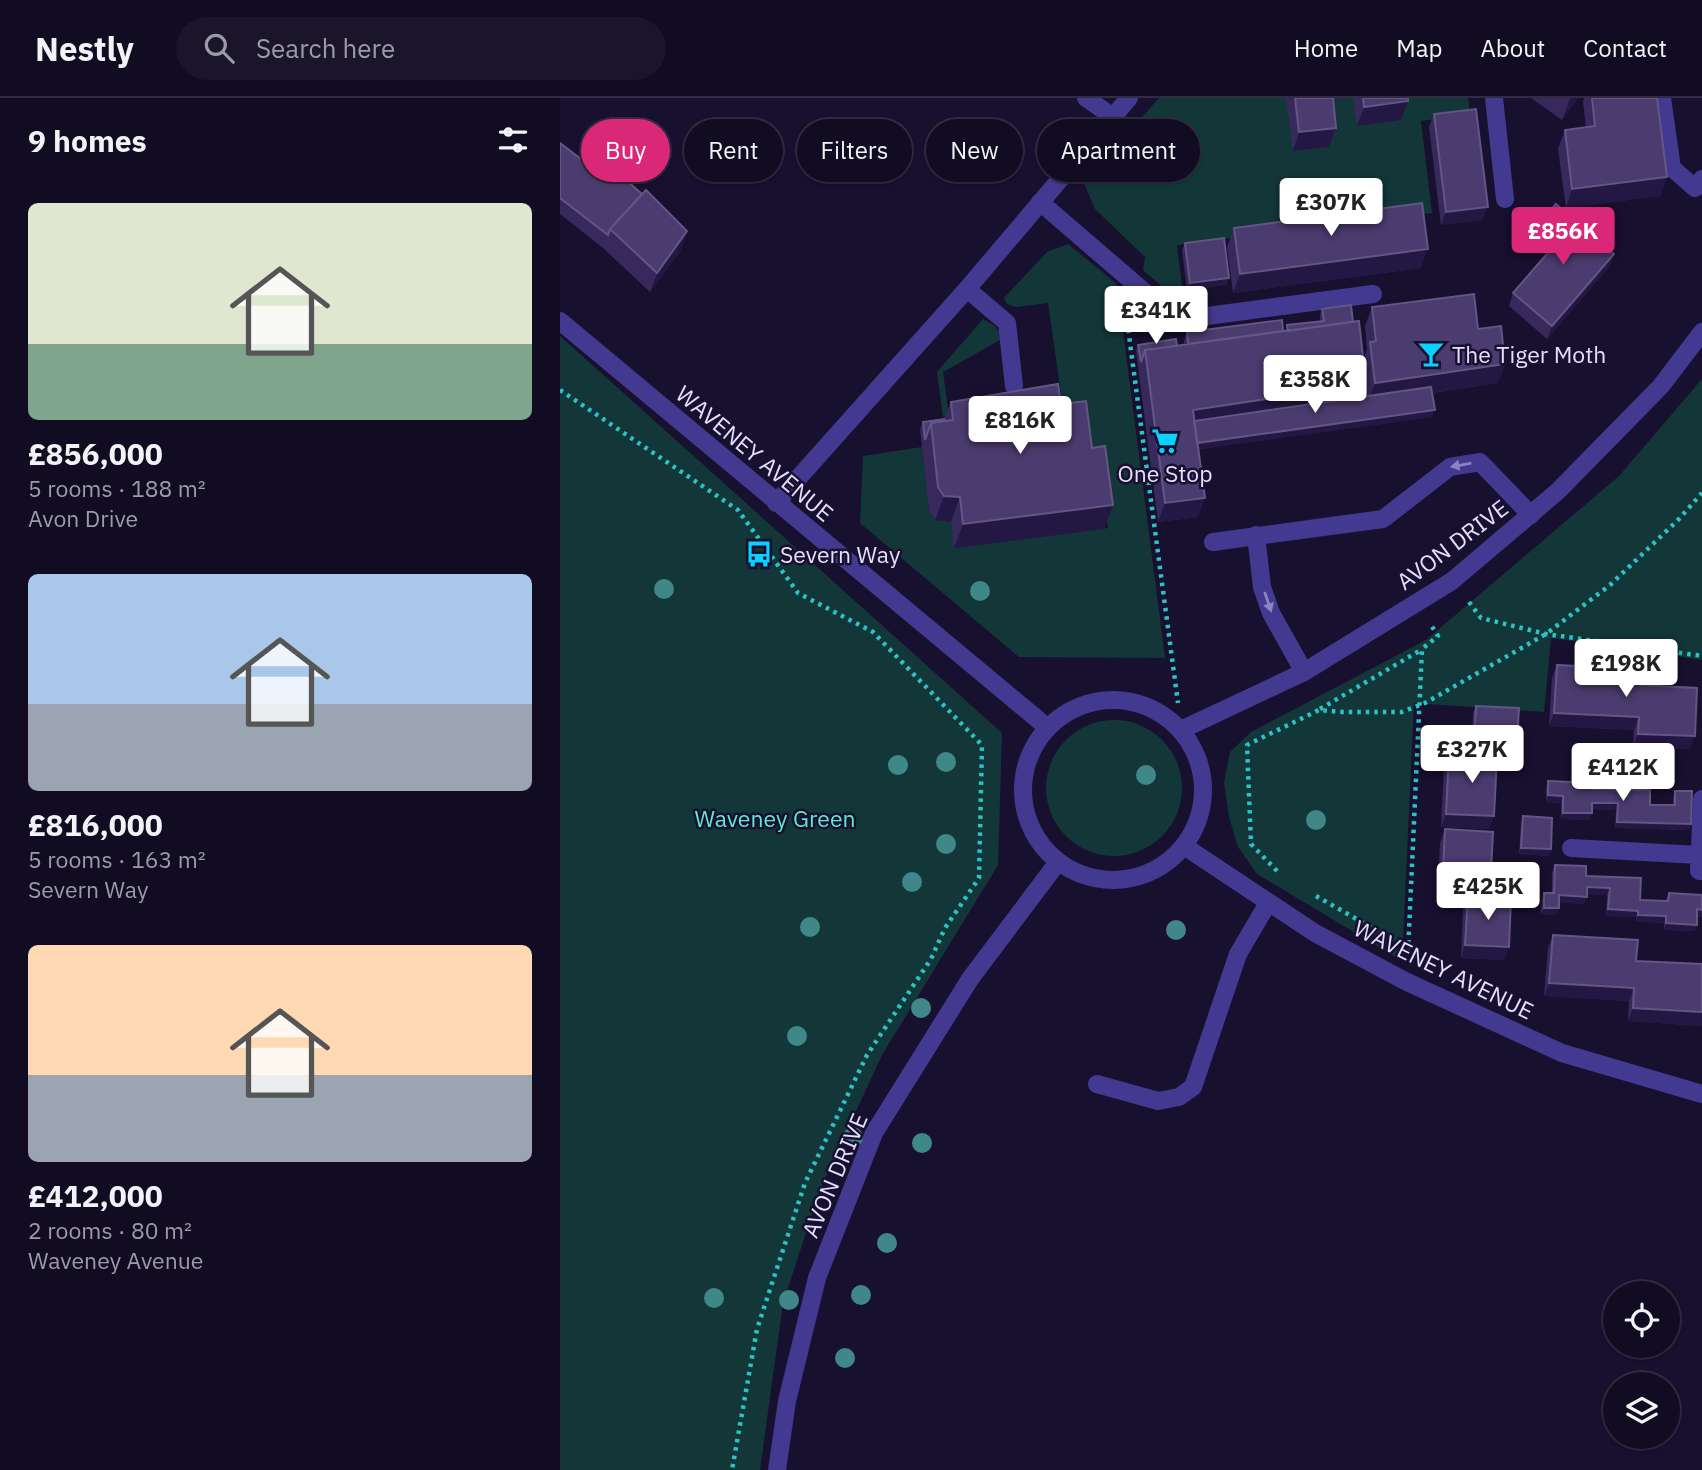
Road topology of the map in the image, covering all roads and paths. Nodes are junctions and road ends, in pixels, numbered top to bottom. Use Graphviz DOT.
graph roads {
  1 [pos="1086,98"];
  2 [pos="1129,98"];
  3 [pos="1494,98"];
  4 [pos="1662,98"];
  5 [pos="1113,117"];
  6 [pos="1702,179"];
  7 [pos="1505,199"];
  8 [pos="1040,202"];
  9 [pos="1121,274"];
  10 [pos="967,289"];
  11 [pos="1373,294"];
  12 [pos="560,321"];
  13 [pos="1702,332"];
  14 [pos="1014,386"];
  15 [pos="560,390"];
  16 [pos="1702,493"];
  17 [pos="776,503"];
  18 [pos="1531,515"];
  19 [pos="1256,536"];
  20 [pos="1213,542"];
  21 [pos="1452,581"];
  22 [pos="1417,604"];
  23 [pos="1546,634"];
  24 [pos="1422,649"];
  25 [pos="1702,656"];
  26 [pos="1304,672"];
  27 [pos="1419,705"];
  28 [pos="1319,710"];
  29 [pos="1048,728"];
  30 [pos="1181,730"];
  31 [pos="1702,799"];
  32 [pos="1184,846"];
  33 [pos="1571,848"];
  34 [pos="1058,862"];
  35 [pos="1700,863"];
  36 [pos="1283,877"];
  37 [pos="1306,890"];
  38 [pos="1268,902"];
  39 [pos="1386,935"];
  40 [pos="1397,942"];
  41 [pos="1409,948"];
  42 [pos="1407,982"];
  43 [pos="1097,1084"];
  44 [pos="1702,1094"];
  45 [pos="732,1470"];
  46 [pos="777,1470"];
  1 -- 5 [label="street"];
  2 -- 5 [label="street"];
  3 -- 7 [label="street"];
  4 -- 6 [label="street"];
  5 -- 8 [label="street"];
  8 -- 9 [label="street"];
  8 -- 10 [label="street"];
  9 -- 11 [label="street"];
  9 -- 30 [label="path"];
  10 -- 14 [label="street"];
  10 -- 17 [label="street"];
  12 -- 17 [label="street, WAVENEY AVENUE"];
  13 -- 18 [label="street, AVON DRIVE"];
  15 -- 45 [label="path"];
  16 -- 23 [label="path"];
  17 -- 29 [label="street, WAVENEY AVENUE"];
  18 -- 19 [label="street, one-way"];
  18 -- 21 [label="street, AVON DRIVE"];
  19 -- 20 [label="street"];
  19 -- 26 [label="street, one-way"];
  21 -- 22 [label="street, AVON DRIVE"];
  21 -- 23 [label="path"];
  22 -- 24 [label="path"];
  22 -- 26 [label="street, AVON DRIVE"];
  23 -- 25 [label="path"];
  23 -- 27 [label="path"];
  24 -- 27 [label="path"];
  24 -- 28 [label="path"];
  26 -- 30 [label="street, AVON DRIVE"];
  27 -- 28 [label="path"];
  27 -- 41 [label="path"];
  28 -- 36 [label="path"];
  29 -- 30 [label="street"];
  29 -- 34 [label="street"];
  30 -- 32 [label="street"];
  31 -- 35 [label="street"];
  32 -- 34 [label="street"];
  32 -- 38 [label="street, WAVENEY AVENUE"];
  33 -- 35 [label="street"];
  34 -- 46 [label="street, AVON DRIVE"];
  37 -- 39 [label="path"];
  38 -- 42 [label="street, WAVENEY AVENUE"];
  38 -- 43 [label="street"];
  40 -- 41 [label="path"];
  41 -- 42 [label="path"];
  42 -- 44 [label="street, WAVENEY AVENUE"];
}
